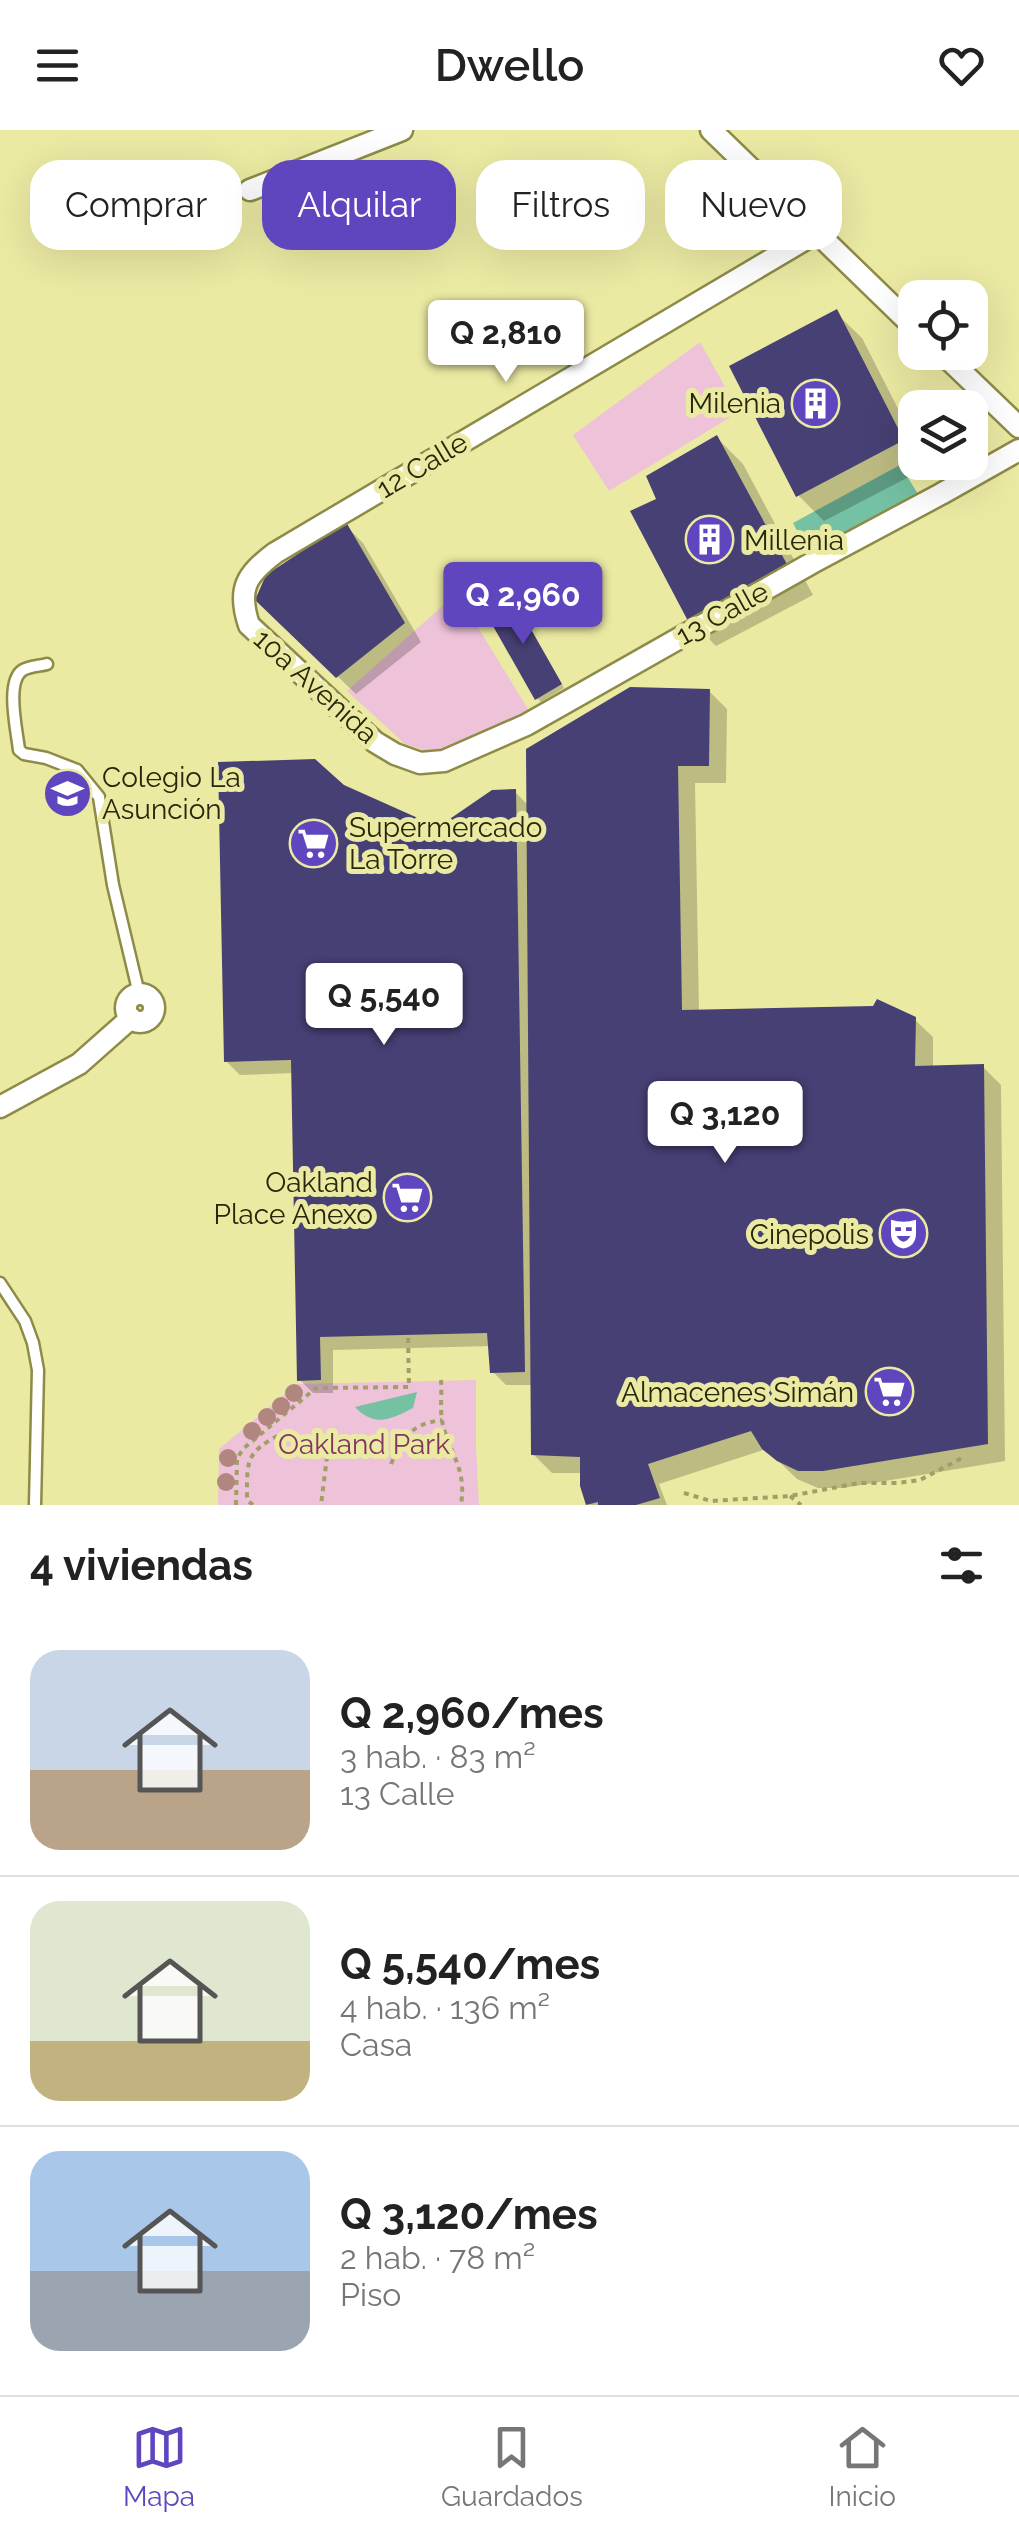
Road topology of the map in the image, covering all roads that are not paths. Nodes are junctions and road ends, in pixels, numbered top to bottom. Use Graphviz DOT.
graph roads {
  1 [pos="402,130"];
  2 [pos="711,130"];
  3 [pos="742,160"];
  4 [pos="250,190"];
  5 [pos="787,250"];
  6 [pos="834,250"];
  7 [pos="898,312"];
  8 [pos="960,370"];
  9 [pos="1019,427"];
  10 [pos="1019,450"];
  11 [pos="244,586"];
  12 [pos="48,664"];
  13 [pos="420,763"];
  14 [pos="139,994"];
  15 [pos="0,1107"];
  16 [pos="0,1284"];
  17 [pos="34,1505"];
  1 -- 4 [label="street"];
  2 -- 3 [label="street"];
  5 -- 11 [label="street, 12 Calle"];
  6 -- 7 [label="street"];
  8 -- 9 [label="street"];
  10 -- 13 [label="street, 13 Calle"];
  11 -- 13 [label="street, 10a Avenida"];
  12 -- 14 [label="lane"];
  14 -- 15 [label="street"];
  16 -- 17 [label="lane"];
}
